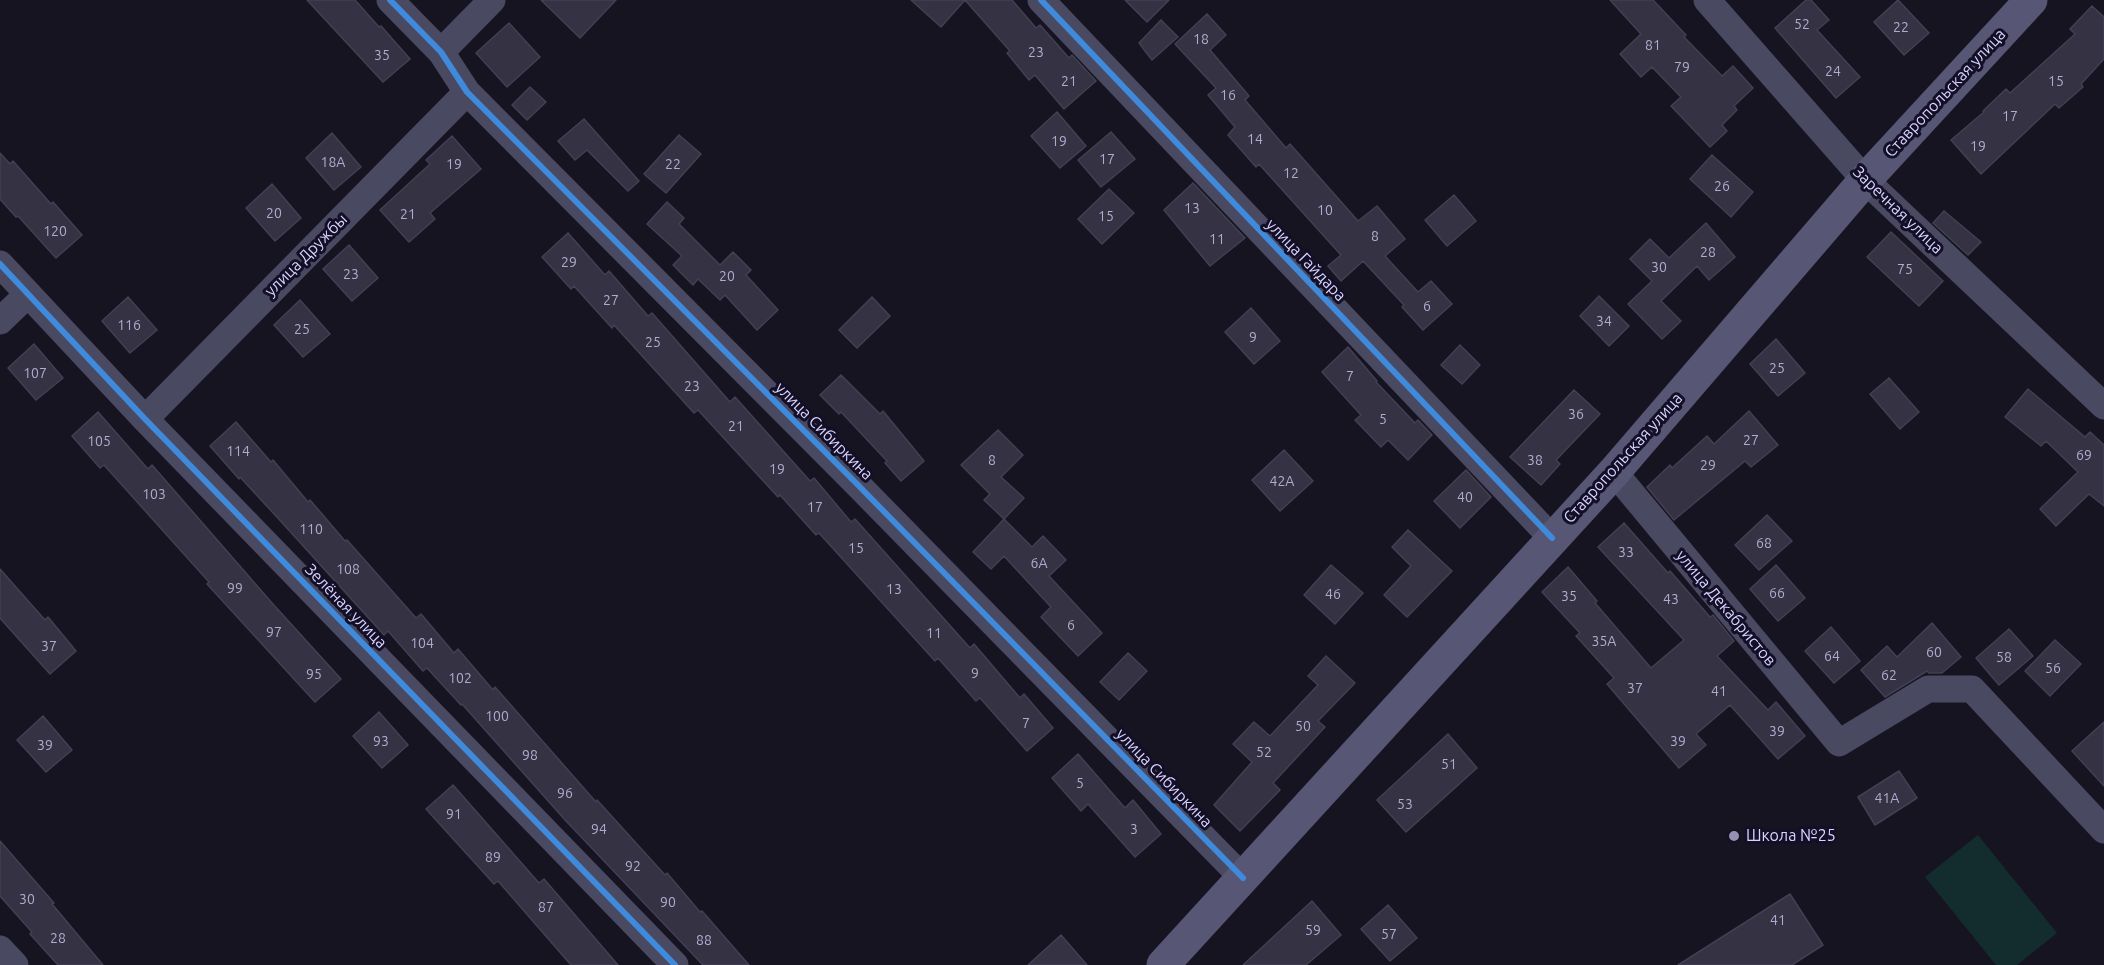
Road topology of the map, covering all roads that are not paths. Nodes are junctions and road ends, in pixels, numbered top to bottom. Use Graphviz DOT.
graph roads {
  1 [pos="390,0"];
  2 [pos="492,0"];
  3 [pos="1041,0"];
  4 [pos="1707,0"];
  5 [pos="2031,0"];
  6 [pos="441,52"];
  7 [pos="467,92"];
  8 [pos="1864,180"];
  9 [pos="0,264"];
  10 [pos="28,294"];
  11 [pos="0,321"];
  12 [pos="2104,406"];
  13 [pos="145,419"];
  14 [pos="1614,472"];
  15 [pos="1552,538"];
  16 [pos="2104,830"];
  17 [pos="1243,878"];
  18 [pos="0,949"];
  19 [pos="15,965"];
  20 [pos="675,965"];
  21 [pos="1163,965"];
  1 -- 6 [label="street, улица Сибиркина"];
  2 -- 6 [label="street"];
  3 -- 15 [label="street, улица Гайдара"];
  4 -- 8 [label="street, Заречная улица"];
  5 -- 8 [label="main road, Ставропольская улица"];
  6 -- 7 [label="street, улица Сибиркина"];
  7 -- 13 [label="street, улица Дружбы"];
  7 -- 17 [label="street, улица Сибиркина"];
  8 -- 12 [label="street, Заречная улица"];
  8 -- 14 [label="main road, Ставропольская улица"];
  9 -- 10 [label="street, Зелёная улица"];
  10 -- 11 [label="street"];
  10 -- 13 [label="street, Зелёная улица"];
  13 -- 20 [label="street, Зелёная улица"];
  14 -- 15 [label="main road, Ставропольская улица"];
  14 -- 16 [label="street, улица Декабристов"];
  15 -- 17 [label="main road, Ставропольская улица"];
  17 -- 21 [label="main road, Ставропольская улица"];
  18 -- 19 [label="street"];
}
